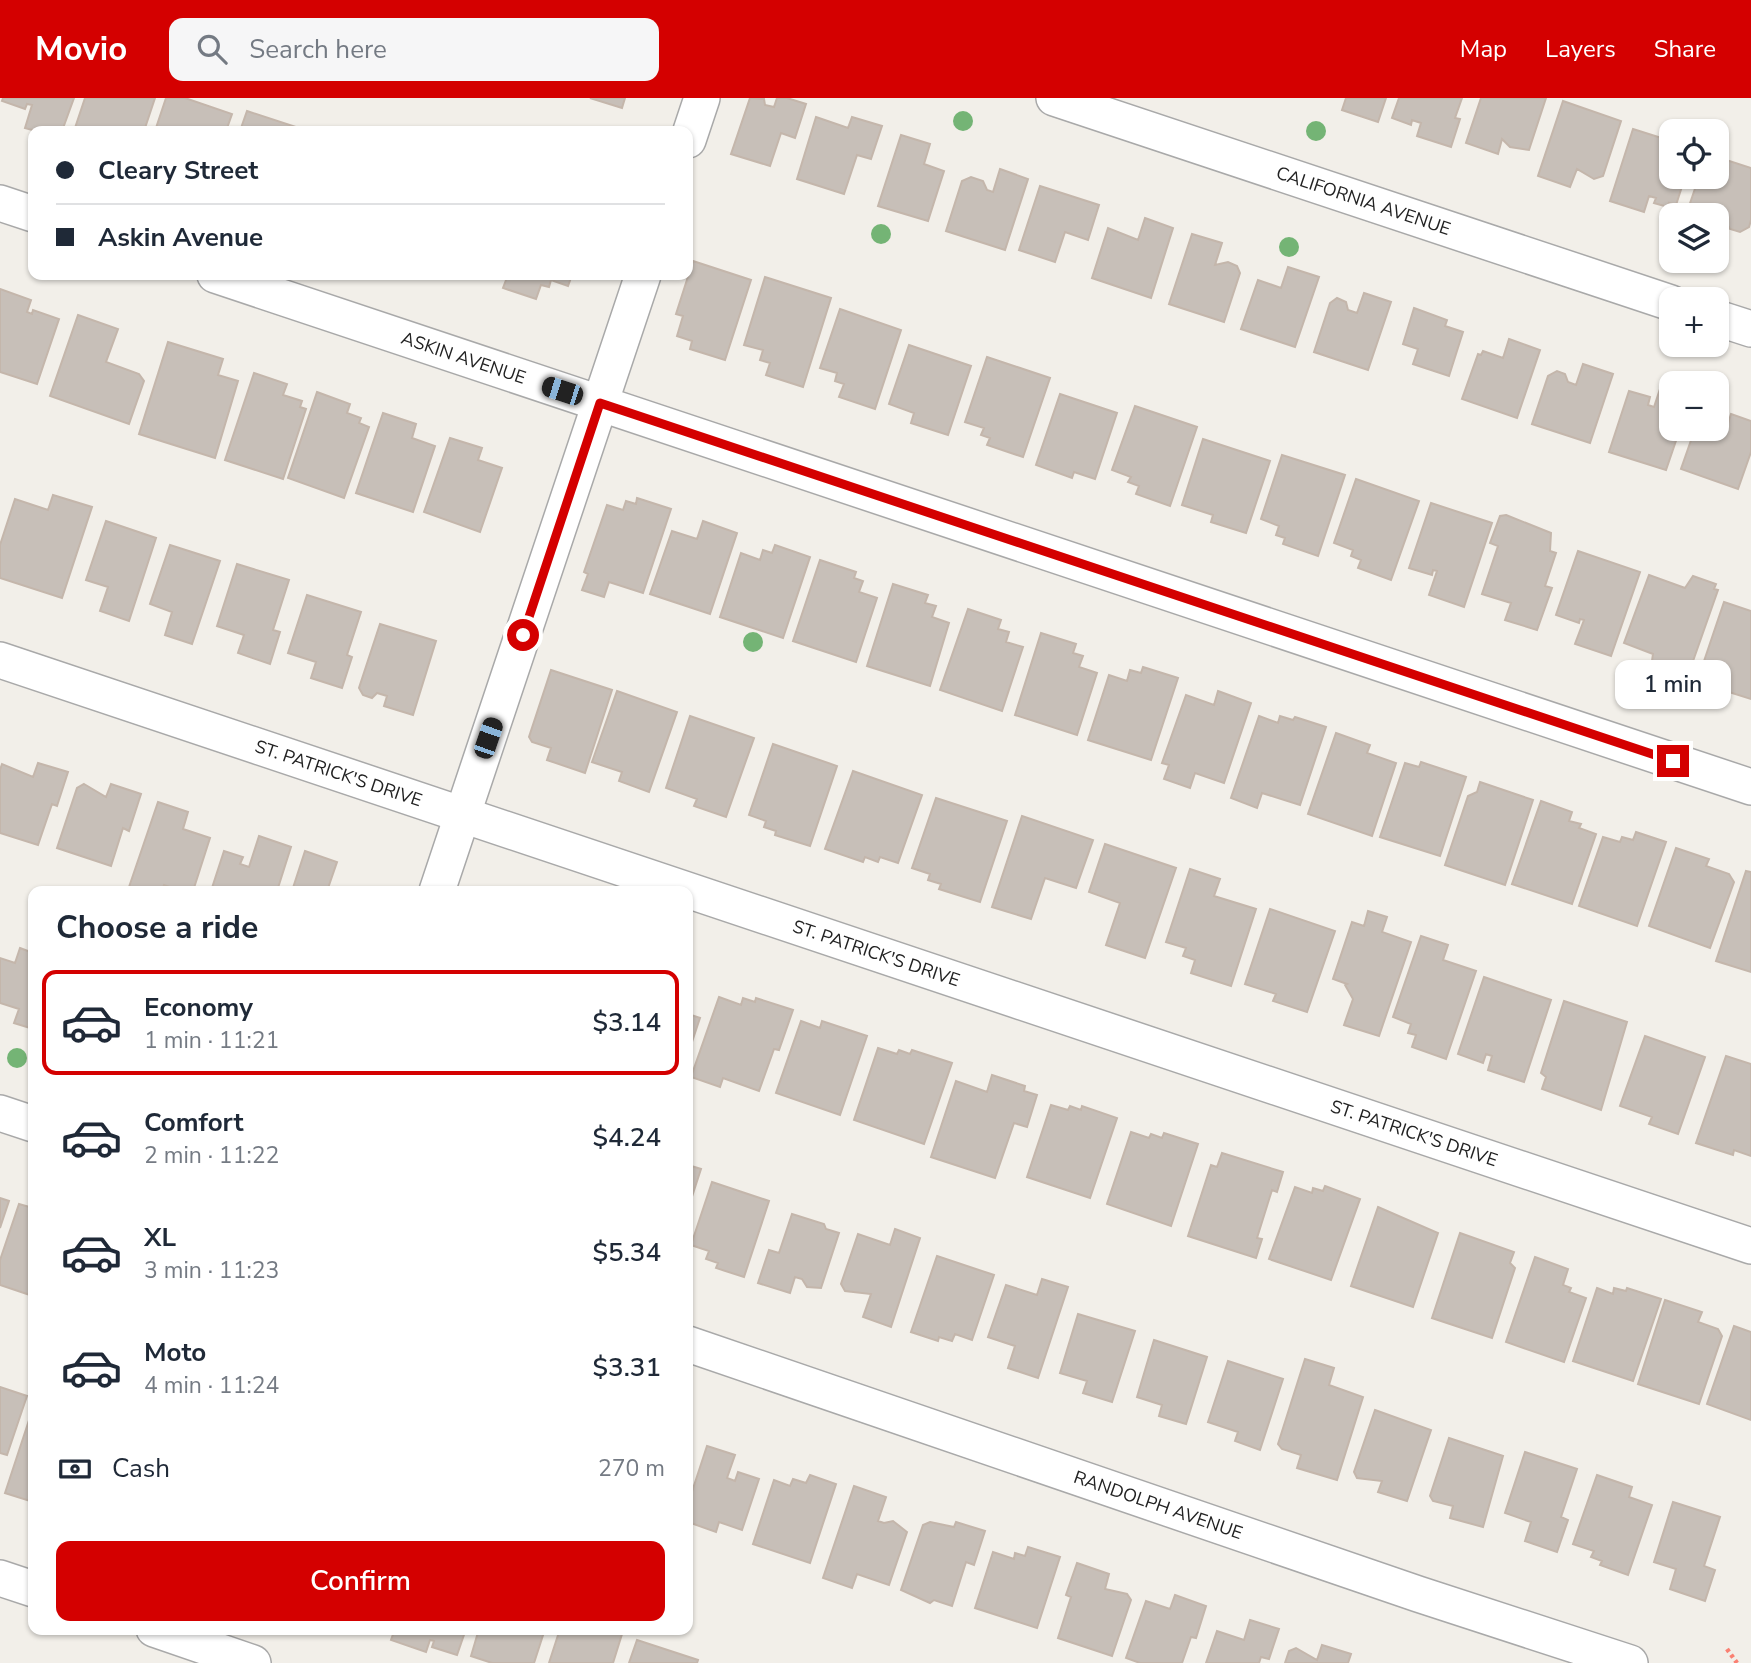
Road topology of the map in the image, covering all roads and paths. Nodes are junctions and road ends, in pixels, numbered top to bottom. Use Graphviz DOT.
graph roads {
  1 [pos="702,98"];
  2 [pos="1054,98"];
  3 [pos="693,126"];
  4 [pos="0,203"];
  5 [pos="28,212"];
  6 [pos="230,280"];
  7 [pos="641,280"];
  8 [pos="1659,299"];
  9 [pos="1729,322"];
  10 [pos="1751,329"];
  11 [pos="600,403"];
  12 [pos="0,660"];
  13 [pos="1751,787"];
  14 [pos="462,815"];
  15 [pos="439,886"];
  16 [pos="674,886"];
  17 [pos="693,892"];
  18 [pos="0,1113"];
  19 [pos="28,1122"];
  20 [pos="1751,1246"];
  21 [pos="693,1346"];
  22 [pos="0,1578"];
  23 [pos="28,1587"];
  24 [pos="166,1635"];
  25 [pos="185,1644"];
  26 [pos="1727,1648"];
  27 [pos="253,1663"];
  28 [pos="1630,1663"];
  29 [pos="1737,1663"];
  1 -- 3 [label="street"];
  2 -- 8 [label="street, CALIFORNIA AVENUE"];
  4 -- 5 [label="street"];
  6 -- 11 [label="street, ASKIN AVENUE"];
  7 -- 11 [label="street"];
  9 -- 10 [label="street"];
  11 -- 13 [label="street, ASKIN AVENUE"];
  11 -- 14 [label="street"];
  12 -- 14 [label="street, ST. PATRICK'S DRIVE"];
  14 -- 15 [label="street"];
  14 -- 16 [label="street, ST. PATRICK'S DRIVE"];
  17 -- 20 [label="street, ST. PATRICK'S DRIVE"];
  18 -- 19 [label="street"];
  21 -- 28 [label="street, RANDOLPH AVENUE"];
  22 -- 23 [label="street"];
  24 -- 25 [label="street"];
  25 -- 27 [label="street"];
  26 -- 29 [label="path"];
}
